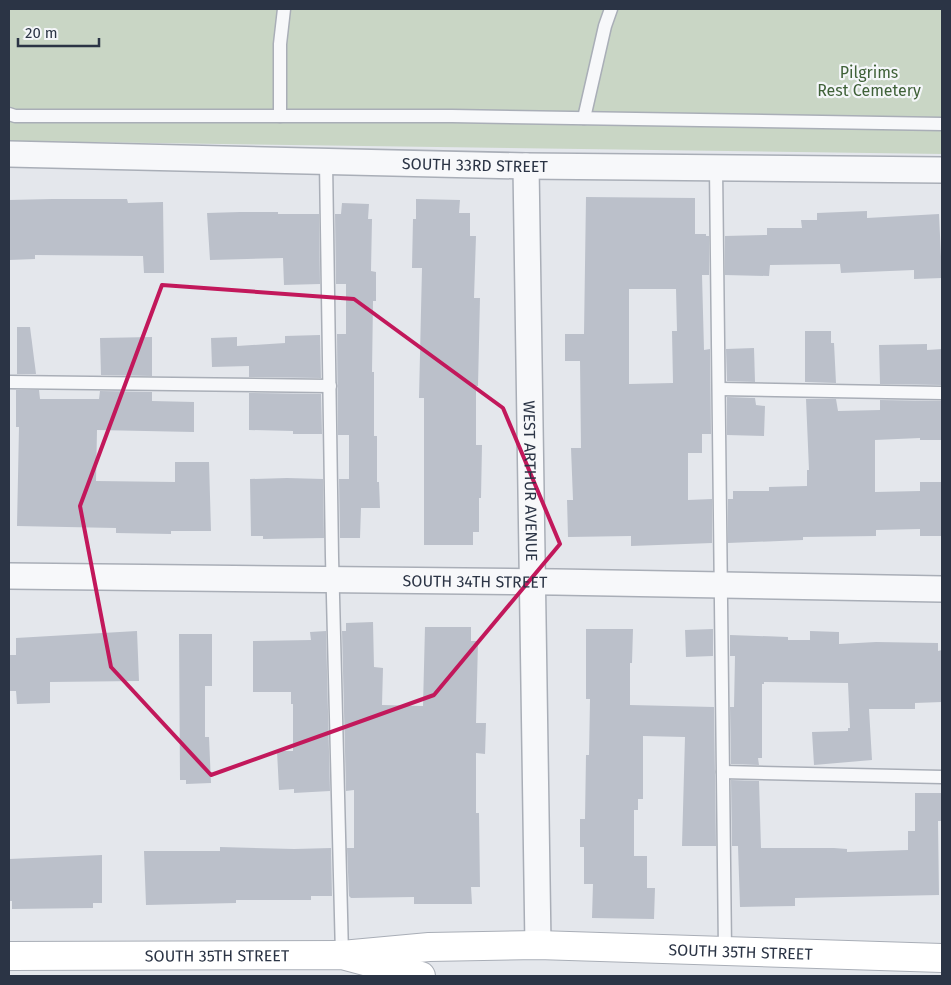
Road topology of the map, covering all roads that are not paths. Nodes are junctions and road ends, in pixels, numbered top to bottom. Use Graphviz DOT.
graph roads {
  1 [pos="284,9"];
  2 [pos="611,9"];
  3 [pos="9,114"];
  4 [pos="280,116"];
  5 [pos="584,118"];
  6 [pos="942,124"];
  7 [pos="9,154"];
  8 [pos="326,162"];
  9 [pos="526,166"];
  10 [pos="716,168"];
  11 [pos="942,170"];
  12 [pos="9,382"];
  13 [pos="330,386"];
  14 [pos="719,389"];
  15 [pos="942,393"];
  16 [pos="9,576"];
  17 [pos="333,580"];
  18 [pos="533,581"];
  19 [pos="722,585"];
  20 [pos="942,589"];
  21 [pos="723,772"];
  22 [pos="942,777"];
  23 [pos="538,945"];
  24 [pos="725,951"];
  25 [pos="342,955"];
  26 [pos="9,956"];
  27 [pos="942,958"];
  28 [pos="421,976"];
  1 -- 4 [label="lane"];
  2 -- 5 [label="lane"];
  3 -- 4 [label="lane"];
  4 -- 5 [label="lane"];
  5 -- 6 [label="lane"];
  7 -- 8 [label="street, SOUTH 33RD STREET"];
  8 -- 9 [label="street, SOUTH 33RD STREET"];
  8 -- 13 [label="lane"];
  9 -- 10 [label="street, SOUTH 33RD STREET"];
  9 -- 18 [label="street, WEST ARTHUR AVENUE"];
  10 -- 11 [label="street, SOUTH 33RD STREET"];
  10 -- 14 [label="lane"];
  12 -- 13 [label="lane"];
  13 -- 17 [label="lane"];
  14 -- 15 [label="lane"];
  14 -- 19 [label="lane"];
  16 -- 17 [label="street, SOUTH 34TH STREET"];
  17 -- 18 [label="street, SOUTH 34TH STREET"];
  17 -- 25 [label="lane"];
  18 -- 19 [label="street, SOUTH 34TH STREET"];
  18 -- 23 [label="street, WEST ARTHUR AVENUE"];
  19 -- 20 [label="street, SOUTH 34TH STREET"];
  19 -- 21 [label="lane"];
  21 -- 22 [label="lane"];
  21 -- 24 [label="lane"];
  23 -- 24 [label="main road, SOUTH 35TH STREET"];
  23 -- 25 [label="main road, SOUTH 35TH STREET"];
  24 -- 27 [label="main road, SOUTH 35TH STREET"];
  25 -- 26 [label="main road, SOUTH 35TH STREET"];
  25 -- 28 [label="main road, SOUTH 35TH STREET"];
}
